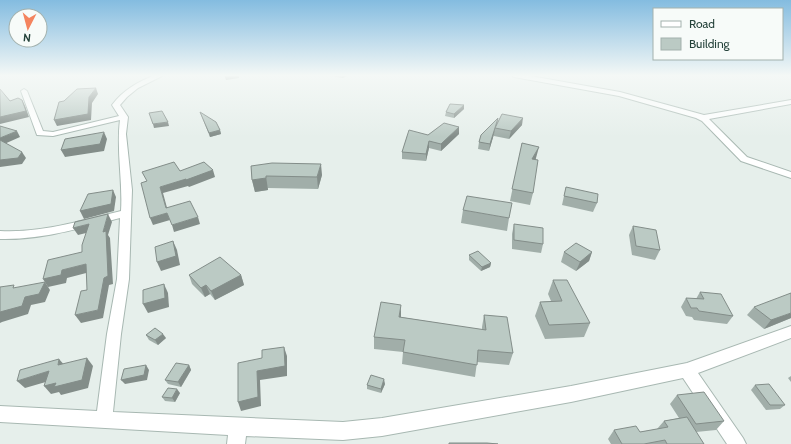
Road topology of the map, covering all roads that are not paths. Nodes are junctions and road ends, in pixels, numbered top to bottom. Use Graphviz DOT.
graph roads {
  1 [pos="26,96"];
  2 [pos="125,96"];
  3 [pos="626,96"];
  4 [pos="791,102"];
  5 [pos="124,117"];
  6 [pos="702,118"];
  7 [pos="791,175"];
  8 [pos="126,213"];
  9 [pos="0,236"];
  10 [pos="791,332"];
  11 [pos="687,370"];
  12 [pos="0,414"];
  13 [pos="104,419"];
  14 [pos="237,436"];
  15 [pos="737,444"];
  1 -- 5 [label="street"];
  2 -- 5 [label="street"];
  3 -- 6 [label="street"];
  4 -- 6 [label="street"];
  5 -- 8 [label="street"];
  6 -- 7 [label="street"];
  8 -- 9 [label="street"];
  8 -- 13 [label="street"];
  10 -- 11 [label="street"];
  11 -- 14 [label="street"];
  11 -- 15 [label="street"];
  12 -- 13 [label="street"];
  13 -- 14 [label="street"];
}
